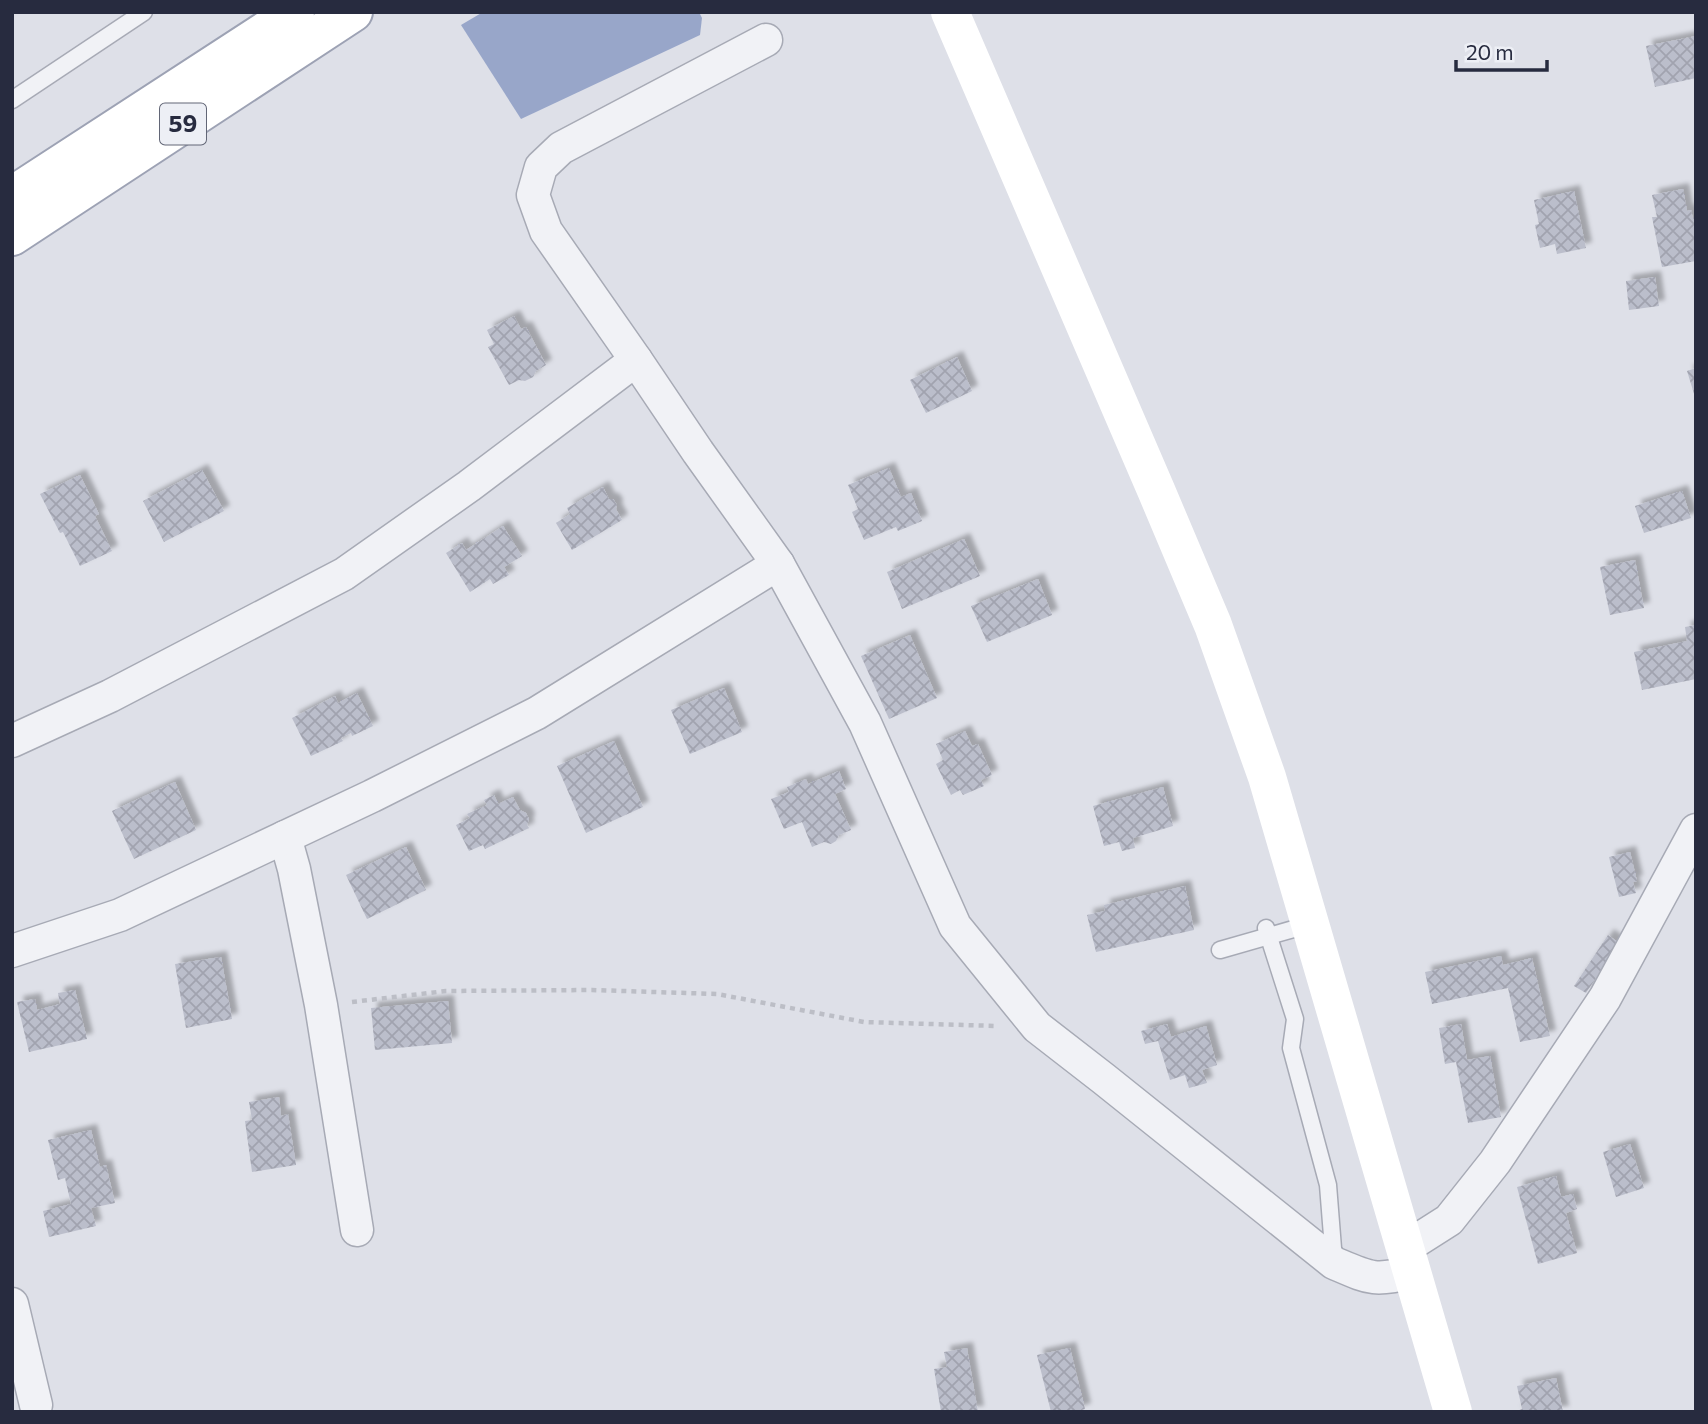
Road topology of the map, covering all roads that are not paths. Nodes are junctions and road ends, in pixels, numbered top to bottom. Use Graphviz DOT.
graph roads {
  1 [pos="144,12"];
  2 [pos="295,12"];
  3 [pos="353,12"];
  4 [pos="950,12"];
  5 [pos="766,40"];
  6 [pos="12,100"];
  7 [pos="12,196"];
  8 [pos="12,236"];
  9 [pos="636,360"];
  10 [pos="778,565"];
  11 [pos="12,741"];
  12 [pos="1696,830"];
  13 [pos="285,837"];
  14 [pos="1311,924"];
  15 [pos="1267,932"];
  16 [pos="1220,950"];
  17 [pos="12,951"];
  18 [pos="357,1230"];
  19 [pos="1409,1260"];
  20 [pos="1334,1263"];
  21 [pos="12,1304"];
  22 [pos="36,1405"];
  23 [pos="1453,1412"];
  1 -- 6 [label="lane"];
  2 -- 7 [label="street, 59"];
  3 -- 8 [label="street, 59"];
  4 -- 14 [label="street"];
  5 -- 9 [label="street"];
  9 -- 10 [label="street"];
  9 -- 11 [label="street"];
  10 -- 13 [label="street"];
  10 -- 20 [label="street"];
  12 -- 19 [label="street"];
  13 -- 17 [label="street"];
  13 -- 18 [label="street"];
  14 -- 15 [label="lane"];
  14 -- 19 [label="street"];
  15 -- 16 [label="lane"];
  15 -- 20 [label="lane"];
  19 -- 20 [label="street"];
  19 -- 23 [label="street"];
  21 -- 22 [label="street"];
}
